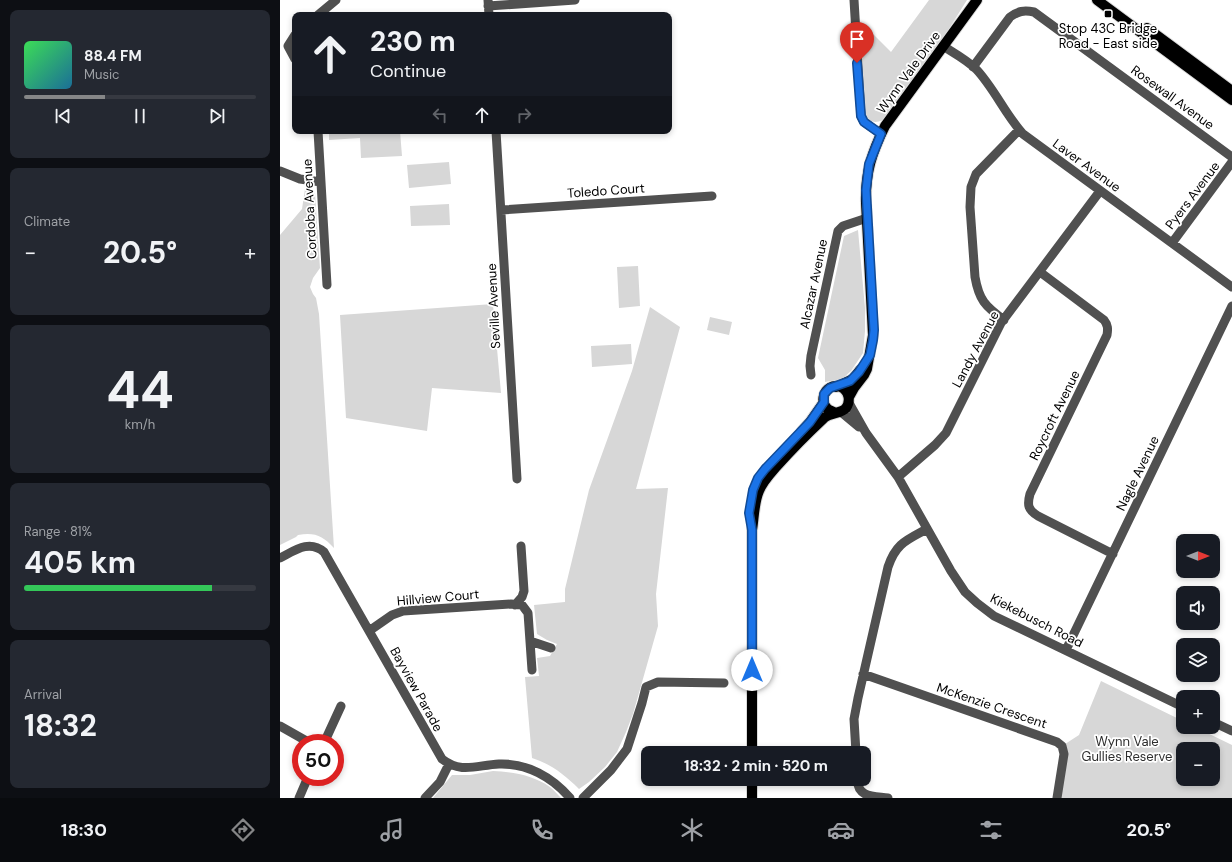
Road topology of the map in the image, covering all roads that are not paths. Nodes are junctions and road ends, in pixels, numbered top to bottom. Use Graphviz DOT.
graph roads {
  1 [pos="336,0"];
  2 [pos="575,0"];
  3 [pos="854,0"];
  4 [pos="977,0"];
  5 [pos="1102,1"];
  6 [pos="488,7"];
  7 [pos="322,12"];
  8 [pos="292,38"];
  9 [pos="284,46"];
  10 [pos="943,46"];
  11 [pos="292,55"];
  12 [pos="973,67"];
  13 [pos="1232,91"];
  14 [pos="1232,100"];
  15 [pos="1020,130"];
  16 [pos="318,134"];
  17 [pos="496,134"];
  18 [pos="881,134"];
  19 [pos="1232,157"];
  20 [pos="1232,162"];
  21 [pos="280,171"];
  22 [pos="321,182"];
  23 [pos="1100,191"];
  24 [pos="712,196"];
  25 [pos="501,210"];
  26 [pos="867,218"];
  27 [pos="1172,243"];
  28 [pos="1040,272"];
  29 [pos="326,285"];
  30 [pos="1232,287"];
  31 [pos="1232,306"];
  32 [pos="1004,320"];
  33 [pos="870,355"];
  34 [pos="811,375"];
  35 [pos="836,387"];
  36 [pos="849,400"];
  37 [pos="824,402"];
  38 [pos="838,412"];
  39 [pos="866,433"];
  40 [pos="898,477"];
  41 [pos="517,479"];
  42 [pos="927,529"];
  43 [pos="752,530"];
  44 [pos="521,546"];
  45 [pos="1113,554"];
  46 [pos="280,558"];
  47 [pos="515,605"];
  48 [pos="369,631"];
  49 [pos="530,641"];
  50 [pos="551,648"];
  51 [pos="1066,650"];
  52 [pos="532,670"];
  53 [pos="863,674"];
  54 [pos="724,683"];
  55 [pos="1176,704"];
  56 [pos="341,706"];
  57 [pos="1220,725"];
  58 [pos="280,726"];
  59 [pos="1232,731"];
  60 [pos="294,734"];
  61 [pos="328,734"];
  62 [pos="752,746"];
  63 [pos="856,746"];
  64 [pos="449,764"];
  65 [pos="304,786"];
  66 [pos="752,786"];
  67 [pos="858,786"];
  68 [pos="299,798"];
  69 [pos="425,798"];
  70 [pos="570,798"];
  71 [pos="583,798"];
  72 [pos="752,798"];
  73 [pos="888,798"];
  74 [pos="1057,798"];
  1 -- 7 [label="street"];
  2 -- 6 [label="street"];
  3 -- 18 [label="street"];
  4 -- 10 [label="main road, Wynn Vale Drive"];
  5 -- 13 [label="main road"];
  5 -- 14 [label="main road"];
  8 -- 9 [label="street"];
  9 -- 11 [label="street"];
  10 -- 12 [label="street, Laver Avenue"];
  10 -- 18 [label="main road, Wynn Vale Drive"];
  12 -- 15 [label="street, Laver Avenue"];
  12 -- 19 [label="street, Rosewall Avenue"];
  15 -- 23 [label="street, Laver Avenue"];
  15 -- 32 [label="street"];
  16 -- 22 [label="street, Cordoba Avenue"];
  17 -- 25 [label="street, Seville Avenue"];
  18 -- 26 [label="main road, Wynn Vale Drive"];
  20 -- 27 [label="street, Pyers Avenue"];
  21 -- 22 [label="street"];
  22 -- 29 [label="street, Cordoba Avenue"];
  23 -- 27 [label="street, Laver Avenue"];
  23 -- 28 [label="street, Landy Avenue"];
  24 -- 25 [label="street, Toledo Court"];
  25 -- 41 [label="street, Seville Avenue"];
  26 -- 33 [label="main road, Wynn Vale Drive"];
  26 -- 34 [label="street, Alcazar Avenue"];
  27 -- 30 [label="street, Laver Avenue"];
  28 -- 32 [label="street, Landy Avenue"];
  28 -- 45 [label="street, Roycroft Avenue"];
  31 -- 45 [label="street, Nagle Avenue"];
  32 -- 40 [label="street, Landy Avenue"];
  33 -- 35 [label="main road, Wynn Vale Drive"];
  33 -- 36 [label="main road, Wynn Vale Drive"];
  35 -- 36 [label="main road"];
  35 -- 37 [label="main road"];
  36 -- 38 [label="main road"];
  36 -- 39 [label="street, Kiekebusch Road"];
  37 -- 38 [label="main road"];
  37 -- 43 [label="main road"];
  38 -- 39 [label="street, Kiekebusch Road"];
  38 -- 43 [label="main road"];
  39 -- 40 [label="street, Kiekebusch Road"];
  40 -- 42 [label="street, Kiekebusch Road"];
  42 -- 51 [label="street, Kiekebusch Road"];
  42 -- 53 [label="street"];
  43 -- 62 [label="main road"];
  44 -- 47 [label="street"];
  45 -- 51 [label="street, Nagle Avenue"];
  46 -- 48 [label="street, Bayview Parade"];
  47 -- 48 [label="street, Hillview Court"];
  47 -- 49 [label="street"];
  48 -- 64 [label="street, Bayview Parade"];
  49 -- 50 [label="street"];
  49 -- 52 [label="street"];
  51 -- 55 [label="street, Kiekebusch Road"];
  53 -- 63 [label="street"];
  53 -- 74 [label="street, McKenzie Crescent"];
  54 -- 71 [label="street"];
  56 -- 61 [label="street"];
  57 -- 59 [label="street"];
  58 -- 60 [label="street"];
  64 -- 69 [label="street"];
  64 -- 70 [label="street"];
  65 -- 68 [label="street"];
  66 -- 72 [label="main road"];
  67 -- 73 [label="street"];
}
